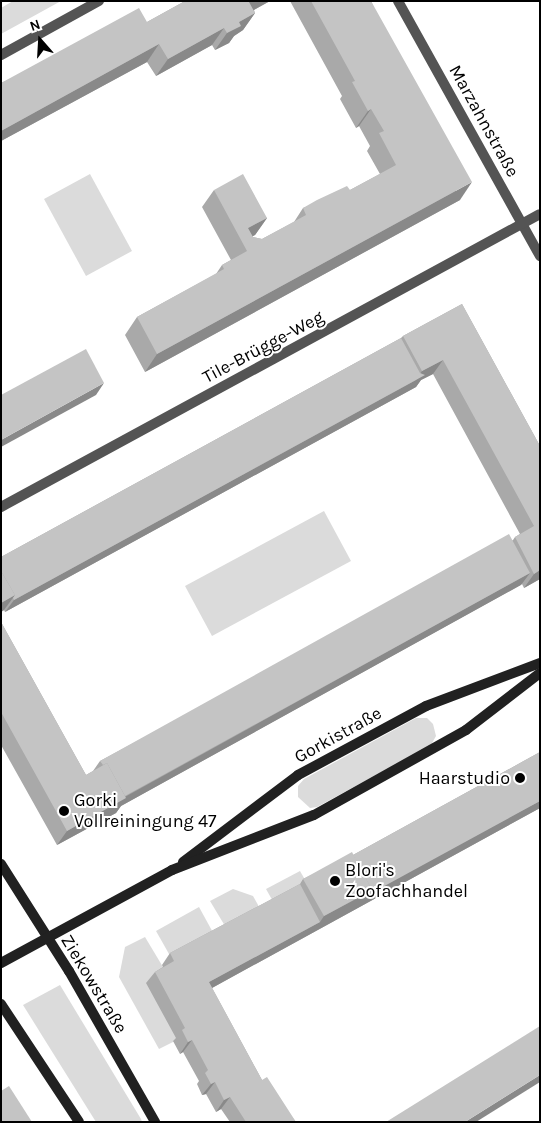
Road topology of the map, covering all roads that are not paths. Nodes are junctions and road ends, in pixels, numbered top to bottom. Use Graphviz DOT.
graph roads {
  1 [pos="99,1"];
  2 [pos="398,1"];
  3 [pos="1,55"];
  4 [pos="540,214"];
  5 [pos="522,224"];
  6 [pos="540,256"];
  7 [pos="1,508"];
  8 [pos="540,663"];
  9 [pos="540,673"];
  10 [pos="1,864"];
  11 [pos="172,870"];
  12 [pos="48,937"];
  13 [pos="1,963"];
  14 [pos="1,1004"];
  15 [pos="80,1122"];
  16 [pos="155,1122"];
  1 -- 3 [label="street"];
  2 -- 5 [label="street, Marzahnstraße"];
  4 -- 5 [label="street, Tile-Brügge-Weg"];
  5 -- 6 [label="street, Marzahnstraße"];
  5 -- 7 [label="street, Tile-Brügge-Weg"];
  8 -- 11 [label="main road, Gorkistraße"];
  9 -- 11 [label="main road, Gorkistraße"];
  10 -- 12 [label="main road, Ziekowstraße"];
  11 -- 12 [label="main road, Gorkistraße"];
  12 -- 13 [label="main road, Gorkistraße"];
  12 -- 16 [label="main road, Ziekowstraße"];
  14 -- 15 [label="main road"];
}
